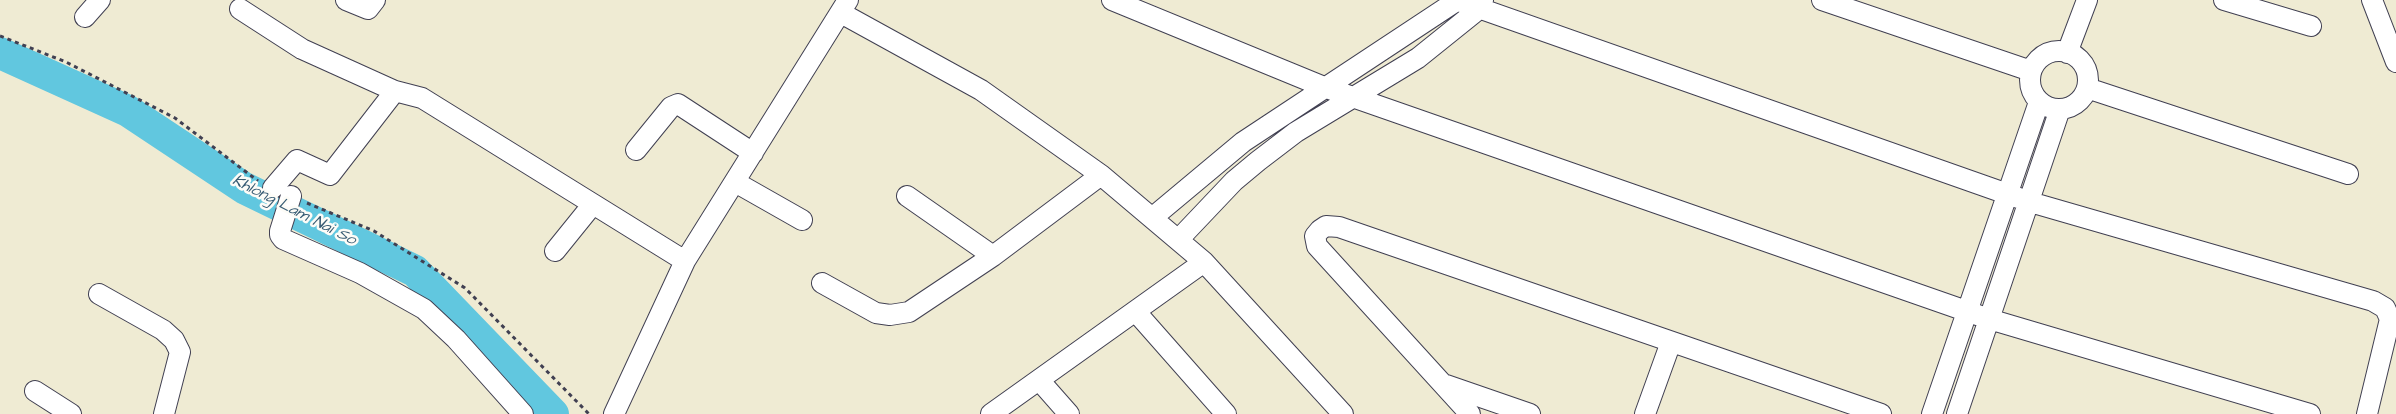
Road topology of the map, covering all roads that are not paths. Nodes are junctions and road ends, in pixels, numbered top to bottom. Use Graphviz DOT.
graph roads {
  1 [pos="100,0"];
  2 [pos="346,0"];
  3 [pos="375,0"];
  4 [pos="1112,0"];
  5 [pos="1458,0"];
  6 [pos="1822,0"];
  7 [pos="2087,0"];
  8 [pos="2224,0"];
  9 [pos="2372,0"];
  10 [pos="1481,4"];
  11 [pos="845,6"];
  12 [pos="240,9"];
  13 [pos="85,17"];
  14 [pos="2311,26"];
  15 [pos="2067,53"];
  16 [pos="2396,62"];
  17 [pos="2031,71"];
  18 [pos="1324,87"];
  19 [pos="2087,88"];
  20 [pos="395,91"];
  21 [pos="1356,98"];
  22 [pos="2039,102"];
  23 [pos="2060,109"];
  24 [pos="636,150"];
  25 [pos="754,153"];
  26 [pos="2348,174"];
  27 [pos="1101,176"];
  28 [pos="735,182"];
  29 [pos="2007,195"];
  30 [pos="907,196"];
  31 [pos="2030,202"];
  32 [pos="593,204"];
  33 [pos="1152,218"];
  34 [pos="802,220"];
  35 [pos="1178,240"];
  36 [pos="555,251"];
  37 [pos="993,256"];
  38 [pos="685,261"];
  39 [pos="1204,262"];
  40 [pos="822,283"];
  41 [pos="99,294"];
  42 [pos="1968,311"];
  43 [pos="1136,312"];
  44 [pos="1989,318"];
  45 [pos="1671,342"];
  46 [pos="1039,380"];
  47 [pos="1446,385"];
  48 [pos="35,391"];
  49 [pos="71,414"];
  50 [pos="164,414"];
  51 [pos="523,414"];
  52 [pos="614,414"];
  53 [pos="991,414"];
  54 [pos="1069,414"];
  55 [pos="1226,414"];
  56 [pos="1344,414"];
  57 [pos="1470,414"];
  58 [pos="1530,414"];
  59 [pos="1646,414"];
  60 [pos="1881,414"];
  61 [pos="1932,414"];
  62 [pos="1957,414"];
  63 [pos="2310,414"];
  64 [pos="2367,414"];
  1 -- 13 [label="street"];
  2 -- 3 [label="street"];
  4 -- 18 [label="street"];
  5 -- 10 [label="street"];
  5 -- 18 [label="street"];
  6 -- 17 [label="street"];
  7 -- 15 [label="street"];
  8 -- 14 [label="street"];
  9 -- 16 [label="street"];
  10 -- 21 [label="street"];
  10 -- 29 [label="street"];
  11 -- 25 [label="street"];
  11 -- 27 [label="street"];
  12 -- 20 [label="street"];
  15 -- 17 [label="street"];
  15 -- 19 [label="street"];
  17 -- 22 [label="street"];
  18 -- 21 [label="street"];
  18 -- 33 [label="street"];
  19 -- 23 [label="street"];
  19 -- 26 [label="street"];
  20 -- 32 [label="street"];
  20 -- 51 [label="street"];
  21 -- 35 [label="street"];
  21 -- 42 [label="street"];
  22 -- 23 [label="street"];
  22 -- 29 [label="street"];
  23 -- 31 [label="street"];
  24 -- 25 [label="street"];
  25 -- 28 [label="street"];
  27 -- 33 [label="street"];
  27 -- 37 [label="street"];
  28 -- 34 [label="street"];
  28 -- 38 [label="street"];
  29 -- 31 [label="street"];
  29 -- 42 [label="street"];
  30 -- 37 [label="street"];
  31 -- 44 [label="street"];
  31 -- 64 [label="street"];
  32 -- 36 [label="street"];
  32 -- 38 [label="street"];
  33 -- 35 [label="street"];
  35 -- 39 [label="street"];
  37 -- 40 [label="street"];
  38 -- 52 [label="street"];
  39 -- 43 [label="street"];
  39 -- 56 [label="street"];
  41 -- 50 [label="street"];
  42 -- 44 [label="street"];
  42 -- 61 [label="street"];
  43 -- 46 [label="street"];
  43 -- 55 [label="street"];
  44 -- 62 [label="street"];
  44 -- 63 [label="street"];
  45 -- 47 [label="street"];
  45 -- 59 [label="street"];
  45 -- 60 [label="street"];
  46 -- 53 [label="street"];
  46 -- 54 [label="street"];
  47 -- 57 [label="street"];
  47 -- 58 [label="street"];
  48 -- 49 [label="street"];
}
